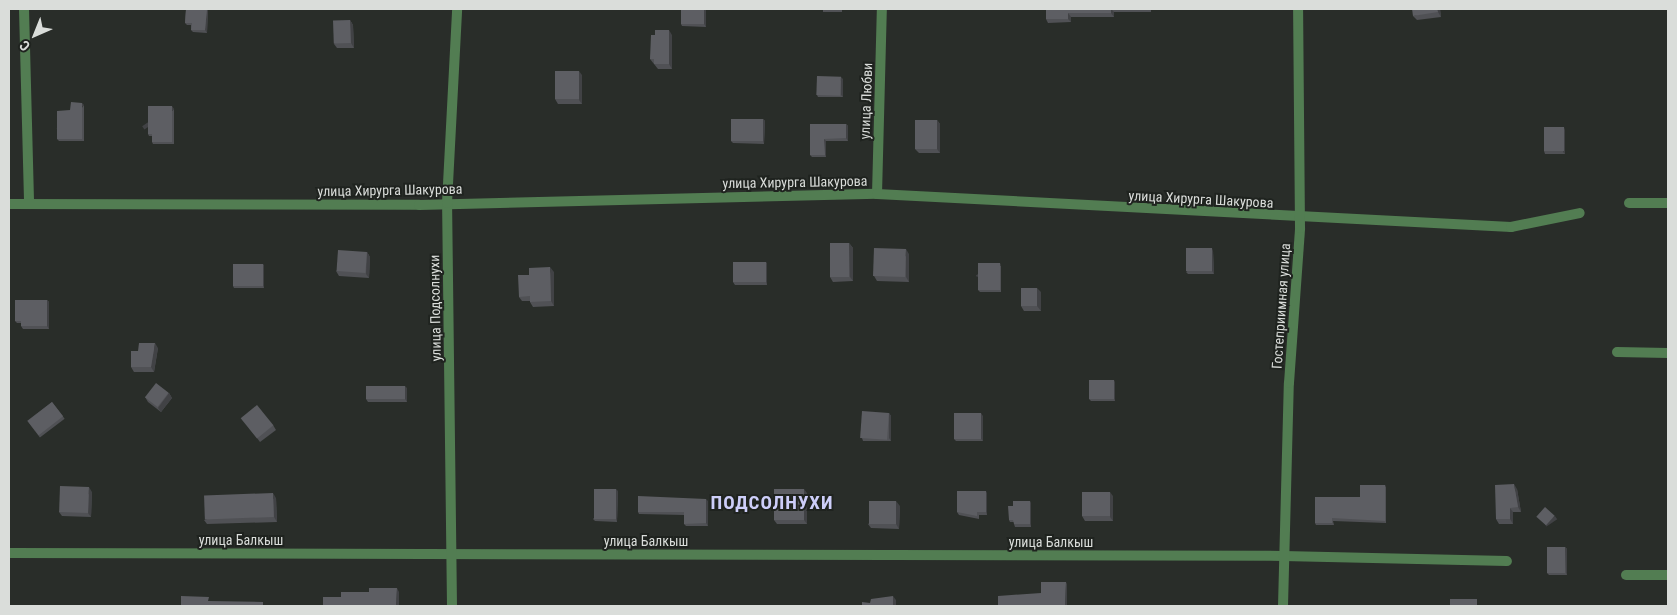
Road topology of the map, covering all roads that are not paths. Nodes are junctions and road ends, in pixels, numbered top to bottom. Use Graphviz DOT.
graph roads {
  1 [pos="24,9"];
  2 [pos="457,9"];
  3 [pos="882,9"];
  4 [pos="1298,9"];
  5 [pos="877,194"];
  6 [pos="447,203"];
  7 [pos="1630,203"];
  8 [pos="1668,203"];
  9 [pos="9,204"];
  10 [pos="29,204"];
  11 [pos="1580,213"];
  12 [pos="1298,218"];
  13 [pos="1617,352"];
  14 [pos="1668,353"];
  15 [pos="9,553"];
  16 [pos="453,554"];
  17 [pos="1283,556"];
  18 [pos="1507,561"];
  19 [pos="1668,575"];
  20 [pos="1626,576"];
  21 [pos="452,606"];
  22 [pos="1283,606"];
  1 -- 10 [label="street"];
  2 -- 6 [label="street, улица Подсолнухи"];
  3 -- 5 [label="street, улица Любви"];
  4 -- 12 [label="street, Гостеприимная улица"];
  5 -- 6 [label="street, улица Хирурга Шакурова"];
  5 -- 12 [label="street, улица Хирурга Шакурова"];
  6 -- 10 [label="street, улица Хирурга Шакурова"];
  6 -- 16 [label="street, улица Подсолнухи"];
  7 -- 8 [label="street"];
  9 -- 10 [label="street, улица Хирурга Шакурова"];
  11 -- 12 [label="street, улица Хирурга Шакурова"];
  12 -- 17 [label="street, Гостеприимная улица"];
  13 -- 14 [label="street"];
  15 -- 16 [label="street, улица Балкыш"];
  16 -- 17 [label="street, улица Балкыш"];
  16 -- 21 [label="street, улица Подсолнухи"];
  17 -- 18 [label="street, улица Балкыш"];
  17 -- 22 [label="street, Гостеприимная улица"];
  19 -- 20 [label="street"];
}
